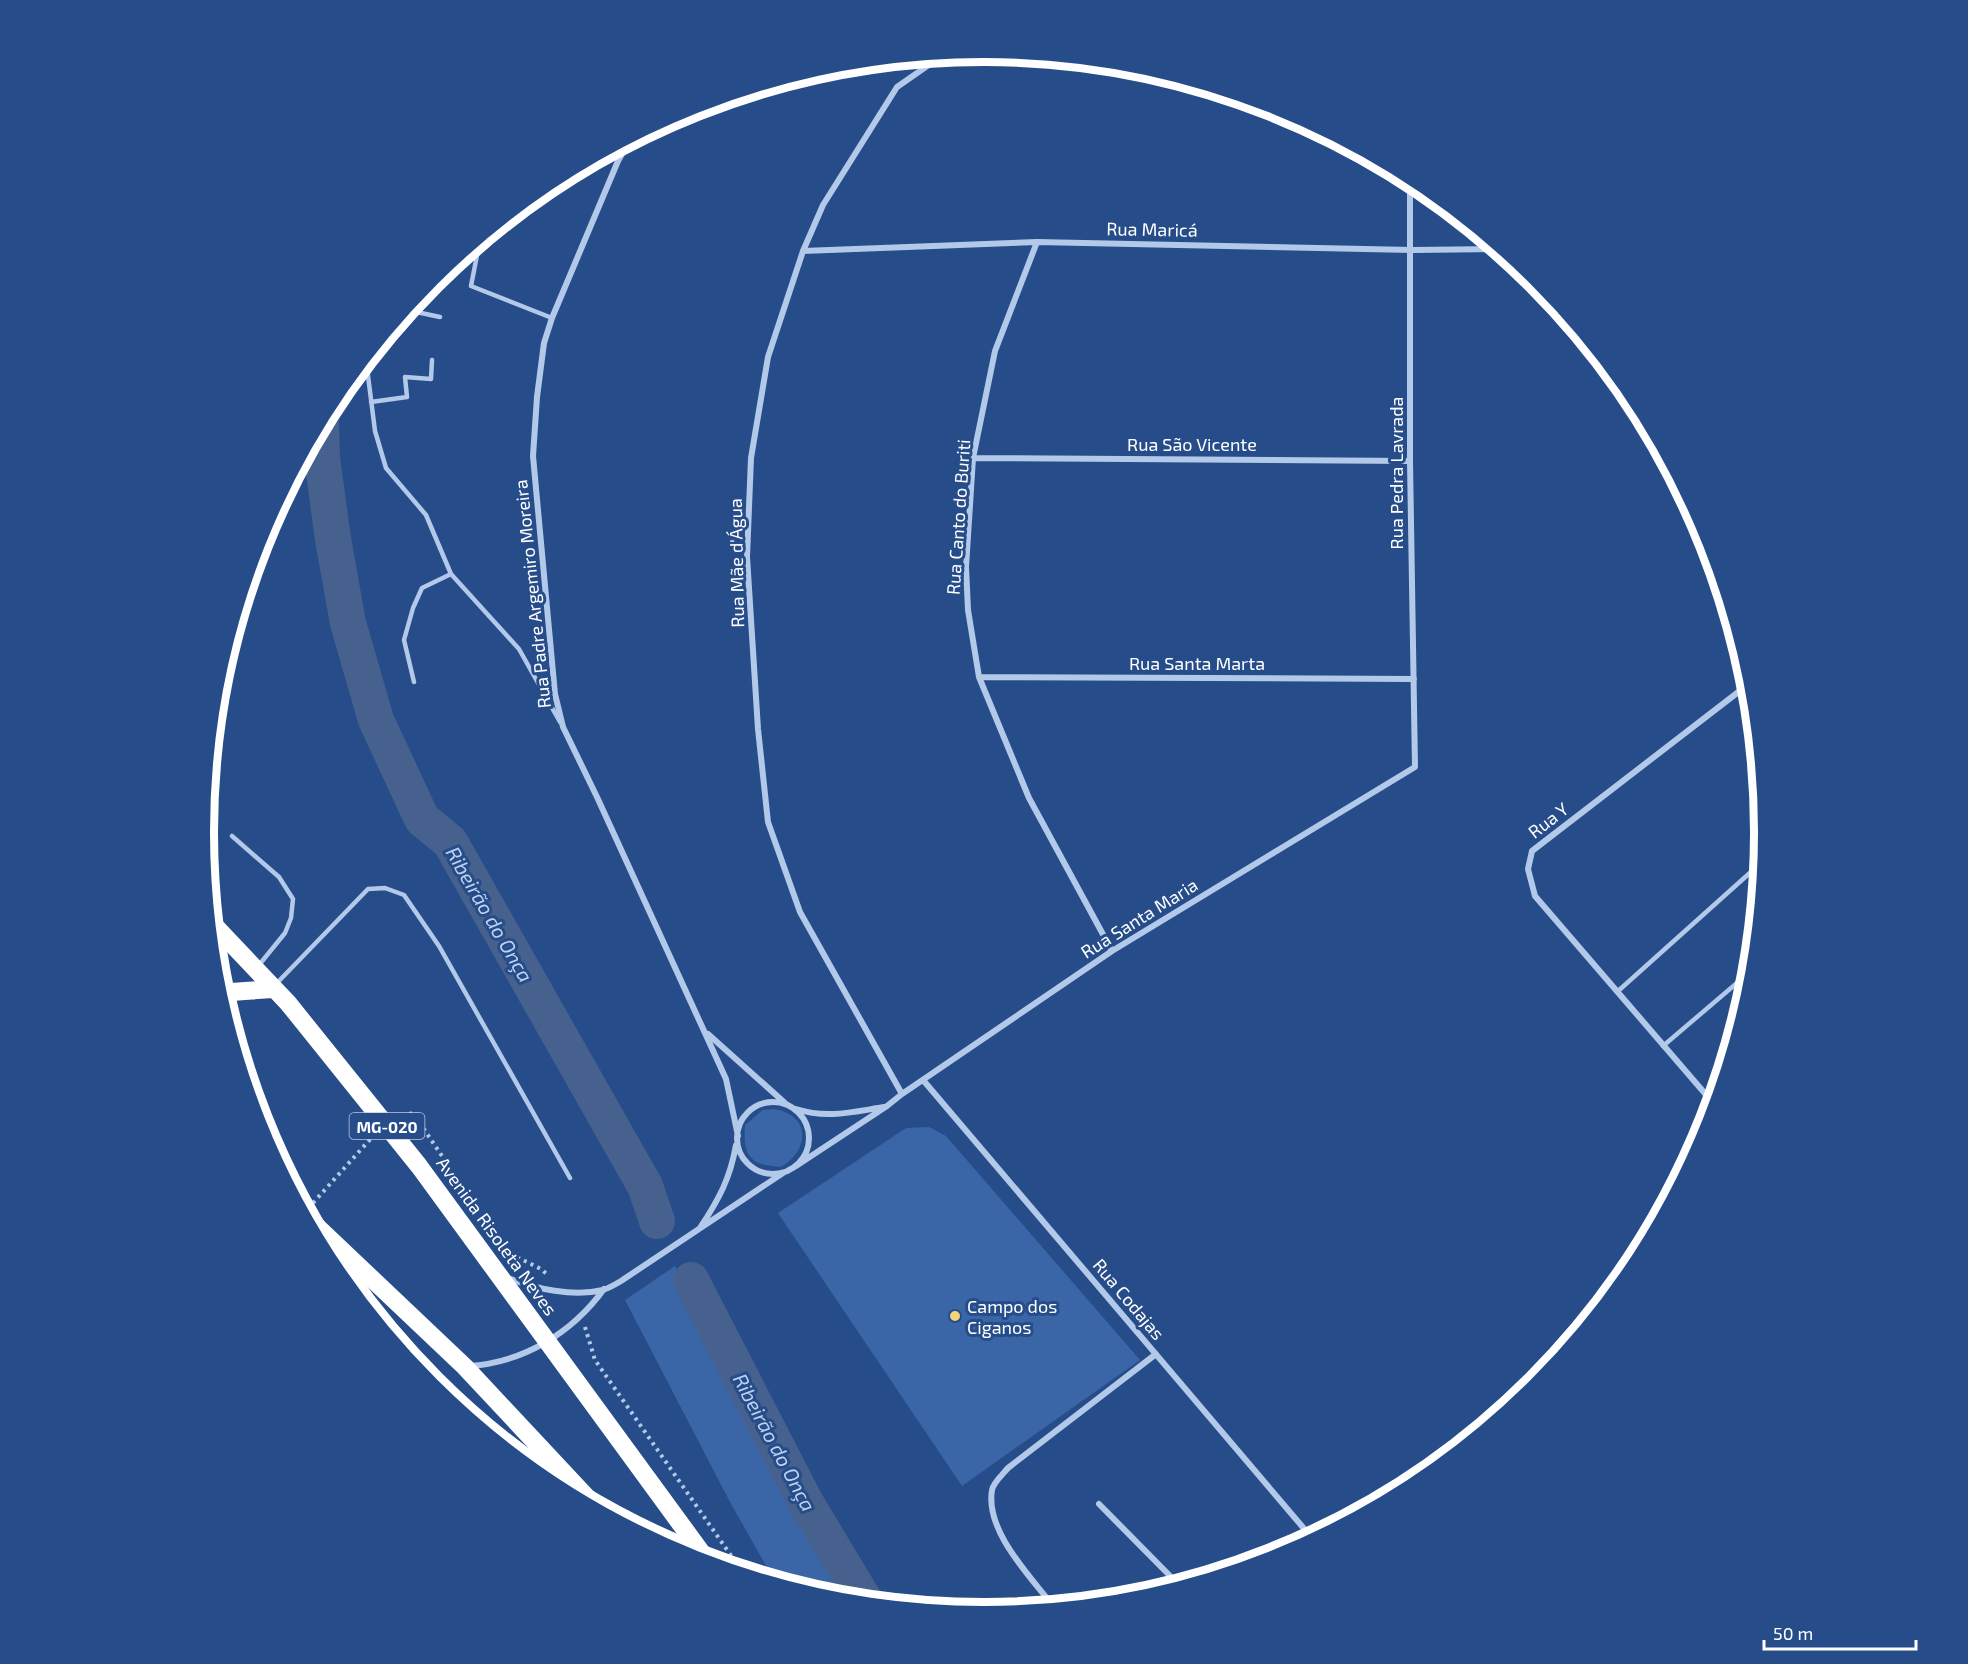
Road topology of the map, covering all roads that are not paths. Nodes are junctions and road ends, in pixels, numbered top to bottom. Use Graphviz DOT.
graph roads {
  1 [pos="931,63"];
  2 [pos="623,152"];
  3 [pos="1410,190"];
  4 [pos="1037,242"];
  5 [pos="1487,249"];
  6 [pos="1412,250"];
  7 [pos="803,251"];
  8 [pos="478,252"];
  9 [pos="416,312"];
  10 [pos="440,317"];
  11 [pos="552,318"];
  12 [pos="432,360"];
  13 [pos="368,371"];
  14 [pos="372,402"];
  15 [pos="973,458"];
  16 [pos="1410,461"];
  17 [pos="451,574"];
  18 [pos="979,677"];
  19 [pos="1414,679"];
  20 [pos="414,682"];
  21 [pos="1741,689"];
  22 [pos="563,727"];
  23 [pos="1415,767"];
  24 [pos="232,836"];
  25 [pos="1753,870"];
  26 [pos="220,931"];
  27 [pos="1112,951"];
  28 [pos="255,969"];
  29 [pos="1740,980"];
  30 [pos="272,988"];
  31 [pos="230,992"];
  32 [pos="1617,992"];
  33 [pos="705,1031"];
  34 [pos="1663,1046"];
  35 [pos="923,1080"];
  36 [pos="902,1094"];
  37 [pos="1708,1097"];
  38 [pos="785,1103"];
  39 [pos="887,1106"];
  40 [pos="795,1109"];
  41 [pos="737,1138"];
  42 [pos="796,1166"];
  43 [pos="783,1173"];
  44 [pos="570,1178"];
  45 [pos="319,1220"];
  46 [pos="698,1231"];
  47 [pos="498,1274"];
  48 [pos="604,1290"];
  49 [pos="548,1341"];
  50 [pos="1156,1354"];
  51 [pos="465,1367"];
  52 [pos="575,1484"];
  53 [pos="1099,1504"];
  54 [pos="1306,1531"];
  55 [pos="698,1547"];
  56 [pos="1173,1579"];
  57 [pos="1048,1600"];
  1 -- 7 [label="street, Rua Mãe d'Água"];
  2 -- 11 [label="street, Rua Padre Argemiro Moreira"];
  3 -- 6 [label="street, Rua Pedra Lavrada"];
  4 -- 6 [label="street, Rua Maricá"];
  4 -- 7 [label="street, Rua Maricá"];
  4 -- 15 [label="street, Rua Canto do Buriti"];
  5 -- 6 [label="street, Rua Maricá"];
  6 -- 16 [label="street, Rua Pedra Lavrada"];
  7 -- 36 [label="street, Rua Mãe d'Água"];
  8 -- 11 [label="lane"];
  9 -- 10 [label="lane"];
  11 -- 22 [label="street, Rua Padre Argemiro Moreira"];
  12 -- 14 [label="lane"];
  13 -- 14 [label="lane"];
  14 -- 17 [label="lane"];
  15 -- 16 [label="street, Rua São Vicente"];
  15 -- 18 [label="street, Rua Canto do Buriti"];
  16 -- 19 [label="street, Rua Pedra Lavrada"];
  17 -- 20 [label="lane"];
  17 -- 22 [label="lane"];
  18 -- 19 [label="street, Rua Santa Marta"];
  18 -- 27 [label="street, Rua Canto do Buriti"];
  19 -- 23 [label="street, Rua Pedra Lavrada"];
  21 -- 32 [label="street, Rua Y"];
  22 -- 33 [label="street, Rua Padre Argemiro Moreira"];
  23 -- 27 [label="street, Rua Santa Maria"];
  24 -- 28 [label="lane"];
  25 -- 32 [label="lane"];
  26 -- 28 [label="highway, Avenida Risoleta Neves / MG-020"];
  27 -- 35 [label="street, Rua Santa Maria"];
  28 -- 30 [label="highway, Avenida Risoleta Neves / MG-020"];
  29 -- 34 [label="lane"];
  30 -- 31 [label="highway"];
  30 -- 44 [label="lane"];
  30 -- 47 [label="highway, Avenida Risoleta Neves / MG-020"];
  32 -- 34 [label="street, Rua Y"];
  33 -- 38 [label="street, Rua Padre Argemiro Moreira"];
  33 -- 41 [label="street, Rua Padre Argemiro Moreira"];
  34 -- 37 [label="street, Rua Y"];
  35 -- 36 [label="street, Rua Santa Maria"];
  35 -- 50 [label="street, Rua Codajas"];
  36 -- 39 [label="street, Rua Santa Maria"];
  38 -- 40 [label="street"];
  38 -- 41 [label="street"];
  39 -- 40 [label="street, Rua Santa Maria"];
  39 -- 42 [label="street, Rua Santa Maria"];
  40 -- 42 [label="street"];
  41 -- 43 [label="street"];
  41 -- 46 [label="street"];
  42 -- 43 [label="street"];
  43 -- 46 [label="street"];
  45 -- 51 [label="highway"];
  46 -- 48 [label="street"];
  47 -- 48 [label="street"];
  47 -- 49 [label="highway, Avenida Risoleta Neves / MG-020"];
  48 -- 49 [label="street"];
  49 -- 51 [label="street"];
  49 -- 55 [label="highway, Avenida Risoleta Neves / MG-020"];
  50 -- 54 [label="street, Rua Codajas"];
  50 -- 57 [label="street"];
  51 -- 52 [label="highway"];
  53 -- 56 [label="street"];
}
